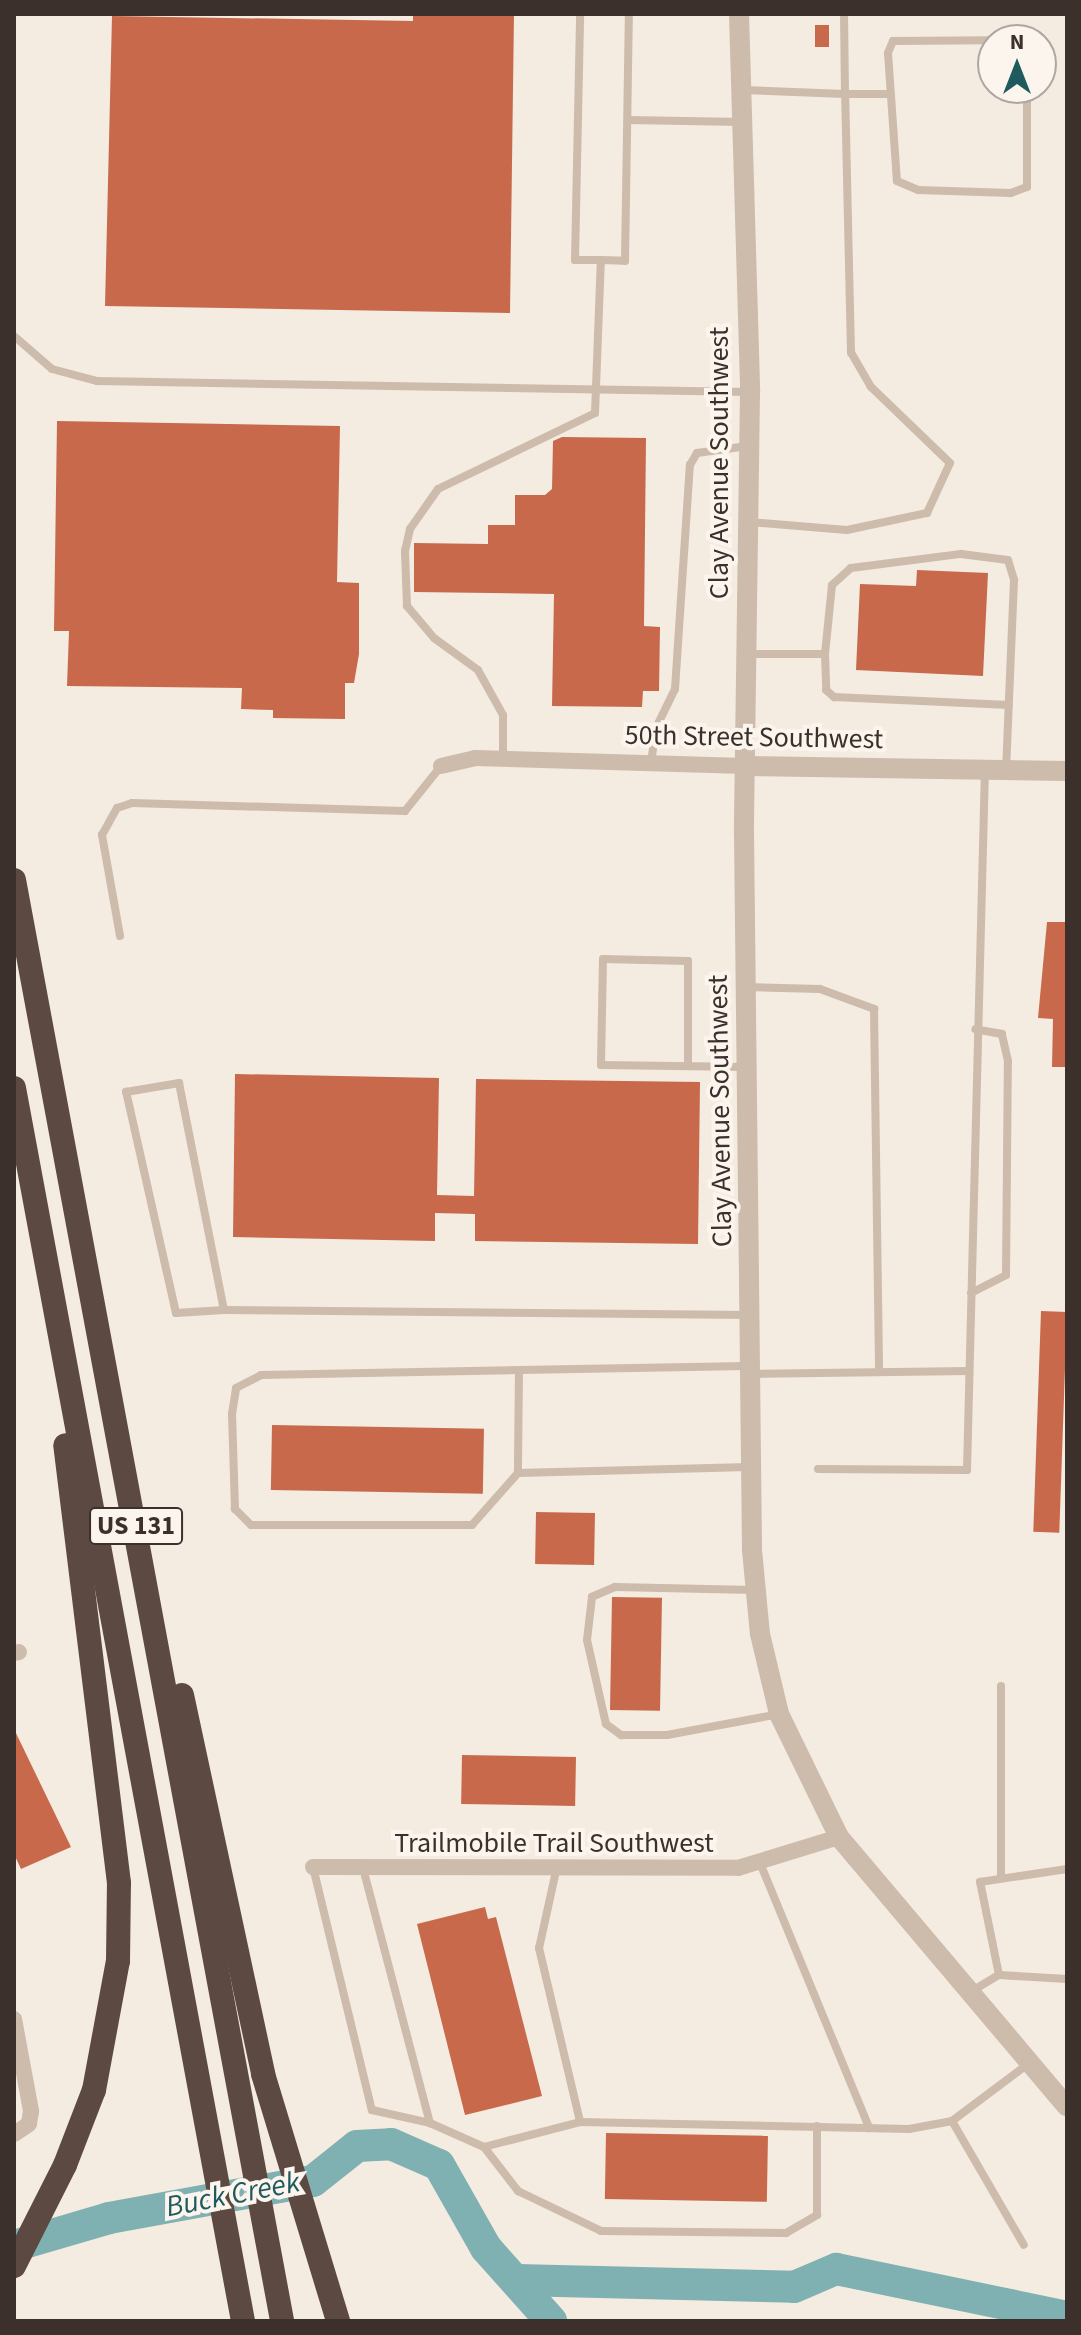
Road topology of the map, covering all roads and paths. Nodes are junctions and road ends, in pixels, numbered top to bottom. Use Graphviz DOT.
graph roads {
  1 [pos="580,14"];
  2 [pos="629,14"];
  3 [pos="739,14"];
  4 [pos="844,14"];
  5 [pos="977,40"];
  6 [pos="741,90"];
  7 [pos="845,94"];
  8 [pos="889,94"];
  9 [pos="1027,104"];
  10 [pos="628,120"];
  11 [pos="743,122"];
  12 [pos="601,260"];
  13 [pos="14,336"];
  14 [pos="598,390"];
  15 [pos="750,392"];
  16 [pos="749,446"];
  17 [pos="748,522"];
  18 [pos="747,654"];
  19 [pos="825,654"];
  20 [pos="1009,705"];
  21 [pos="503,759"];
  22 [pos="651,763"];
  23 [pos="441,766"];
  24 [pos="745,766"];
  25 [pos="985,769"];
  26 [pos="1006,770"];
  27 [pos="1067,771"];
  28 [pos="14,880"];
  29 [pos="120,936"];
  30 [pos="746,987"];
  31 [pos="975,1029"];
  32 [pos="688,1066"];
  33 [pos="747,1067"];
  34 [pos="14,1088"];
  35 [pos="39,1225"];
  36 [pos="971,1293"];
  37 [pos="224,1310"];
  38 [pos="751,1315"];
  39 [pos="519,1370"];
  40 [pos="752,1370"];
  41 [pos="969,1371"];
  42 [pos="879,1372"];
  43 [pos="754,1467"];
  44 [pos="818,1469"];
  45 [pos="126,1472"];
  46 [pos="518,1473"];
  47 [pos="754,1590"];
  48 [pos="1001,1686"];
  49 [pos="779,1714"];
  50 [pos="839,1837"];
  51 [pos="760,1863"];
  52 [pos="313,1867"];
  53 [pos="363,1868"];
  54 [pos="1067,1869"];
  55 [pos="556,1871"];
  56 [pos="1001,1876"];
  57 [pos="999,1975"];
  58 [pos="1067,1979"];
  59 [pos="968,1994"];
  60 [pos="14,2019"];
  61 [pos="1029,2064"];
  62 [pos="1067,2107"];
  63 [pos="952,2121"];
  64 [pos="580,2122"];
  65 [pos="430,2123"];
  66 [pos="817,2126"];
  67 [pos="869,2128"];
  68 [pos="14,2134"];
  69 [pos="484,2147"];
  70 [pos="1024,2245"];
  71 [pos="14,2266"];
  72 [pos="243,2321"];
  73 [pos="282,2321"];
  74 [pos="338,2321"];
  1 -- 12 [label="lane"];
  2 -- 10 [label="lane"];
  3 -- 6 [label="street, Clay Avenue Southwest"];
  4 -- 7 [label="lane"];
  5 -- 8 [label="lane"];
  6 -- 7 [label="lane"];
  6 -- 11 [label="street, Clay Avenue Southwest"];
  7 -- 8 [label="lane"];
  7 -- 17 [label="lane"];
  8 -- 9 [label="lane"];
  10 -- 11 [label="lane"];
  10 -- 12 [label="lane"];
  11 -- 15 [label="street, Clay Avenue Southwest"];
  12 -- 14 [label="lane"];
  13 -- 14 [label="lane"];
  14 -- 15 [label="lane"];
  14 -- 21 [label="lane"];
  15 -- 16 [label="street, Clay Avenue Southwest"];
  16 -- 17 [label="street, Clay Avenue Southwest"];
  16 -- 22 [label="lane"];
  17 -- 18 [label="street, Clay Avenue Southwest"];
  18 -- 19 [label="lane"];
  18 -- 24 [label="street, Clay Avenue Southwest"];
  19 -- 20 [label="lane"];
  19 -- 20 [label="lane"];
  20 -- 26 [label="lane"];
  21 -- 22 [label="street, 50th Street Southwest"];
  21 -- 23 [label="street, 50th Street Southwest"];
  22 -- 24 [label="street, 50th Street Southwest"];
  23 -- 29 [label="lane"];
  24 -- 25 [label="street, 50th Street Southwest"];
  24 -- 30 [label="street, Clay Avenue Southwest"];
  25 -- 26 [label="street, 50th Street Southwest"];
  25 -- 31 [label="lane"];
  26 -- 27 [label="street, 50th Street Southwest"];
  28 -- 45 [label="highway, US 131"];
  30 -- 33 [label="street, Clay Avenue Southwest"];
  30 -- 42 [label="lane"];
  31 -- 36 [label="lane"];
  31 -- 36 [label="lane"];
  32 -- 32 [label="lane"];
  32 -- 33 [label="lane"];
  33 -- 38 [label="street, Clay Avenue Southwest"];
  34 -- 35 [label="highway, US 131"];
  35 -- 71 [label="highway"];
  35 -- 72 [label="highway, US 131"];
  36 -- 41 [label="lane"];
  37 -- 37 [label="lane"];
  37 -- 38 [label="lane"];
  38 -- 40 [label="street, Clay Avenue Southwest"];
  39 -- 40 [label="lane"];
  39 -- 46 [label="lane"];
  39 -- 46 [label="lane"];
  40 -- 42 [label="lane"];
  40 -- 43 [label="street, Clay Avenue Southwest"];
  41 -- 42 [label="lane"];
  41 -- 44 [label="lane"];
  43 -- 46 [label="lane"];
  43 -- 47 [label="street, Clay Avenue Southwest"];
  45 -- 73 [label="highway, US 131"];
  45 -- 74 [label="highway"];
  47 -- 49 [label="street, Clay Avenue Southwest"];
  47 -- 49 [label="lane"];
  48 -- 56 [label="lane"];
  49 -- 50 [label="street, Clay Avenue Southwest"];
  50 -- 51 [label="street, Trailmobile Trail Southwest"];
  50 -- 59 [label="street, Clay Avenue Southwest"];
  51 -- 55 [label="street, Trailmobile Trail Southwest"];
  51 -- 67 [label="lane"];
  52 -- 53 [label="street, Trailmobile Trail Southwest"];
  52 -- 65 [label="lane"];
  53 -- 55 [label="street, Trailmobile Trail Southwest"];
  53 -- 65 [label="lane"];
  54 -- 56 [label="lane"];
  55 -- 64 [label="lane"];
  56 -- 57 [label="lane"];
  57 -- 58 [label="lane"];
  57 -- 59 [label="lane"];
  59 -- 61 [label="street, Clay Avenue Southwest"];
  60 -- 68 [label="street"];
  61 -- 62 [label="street, Clay Avenue Southwest"];
  61 -- 63 [label="lane"];
  63 -- 67 [label="lane"];
  63 -- 70 [label="lane"];
  64 -- 66 [label="lane"];
  64 -- 69 [label="lane"];
  65 -- 69 [label="lane"];
  66 -- 67 [label="lane"];
  66 -- 69 [label="lane"];
}
